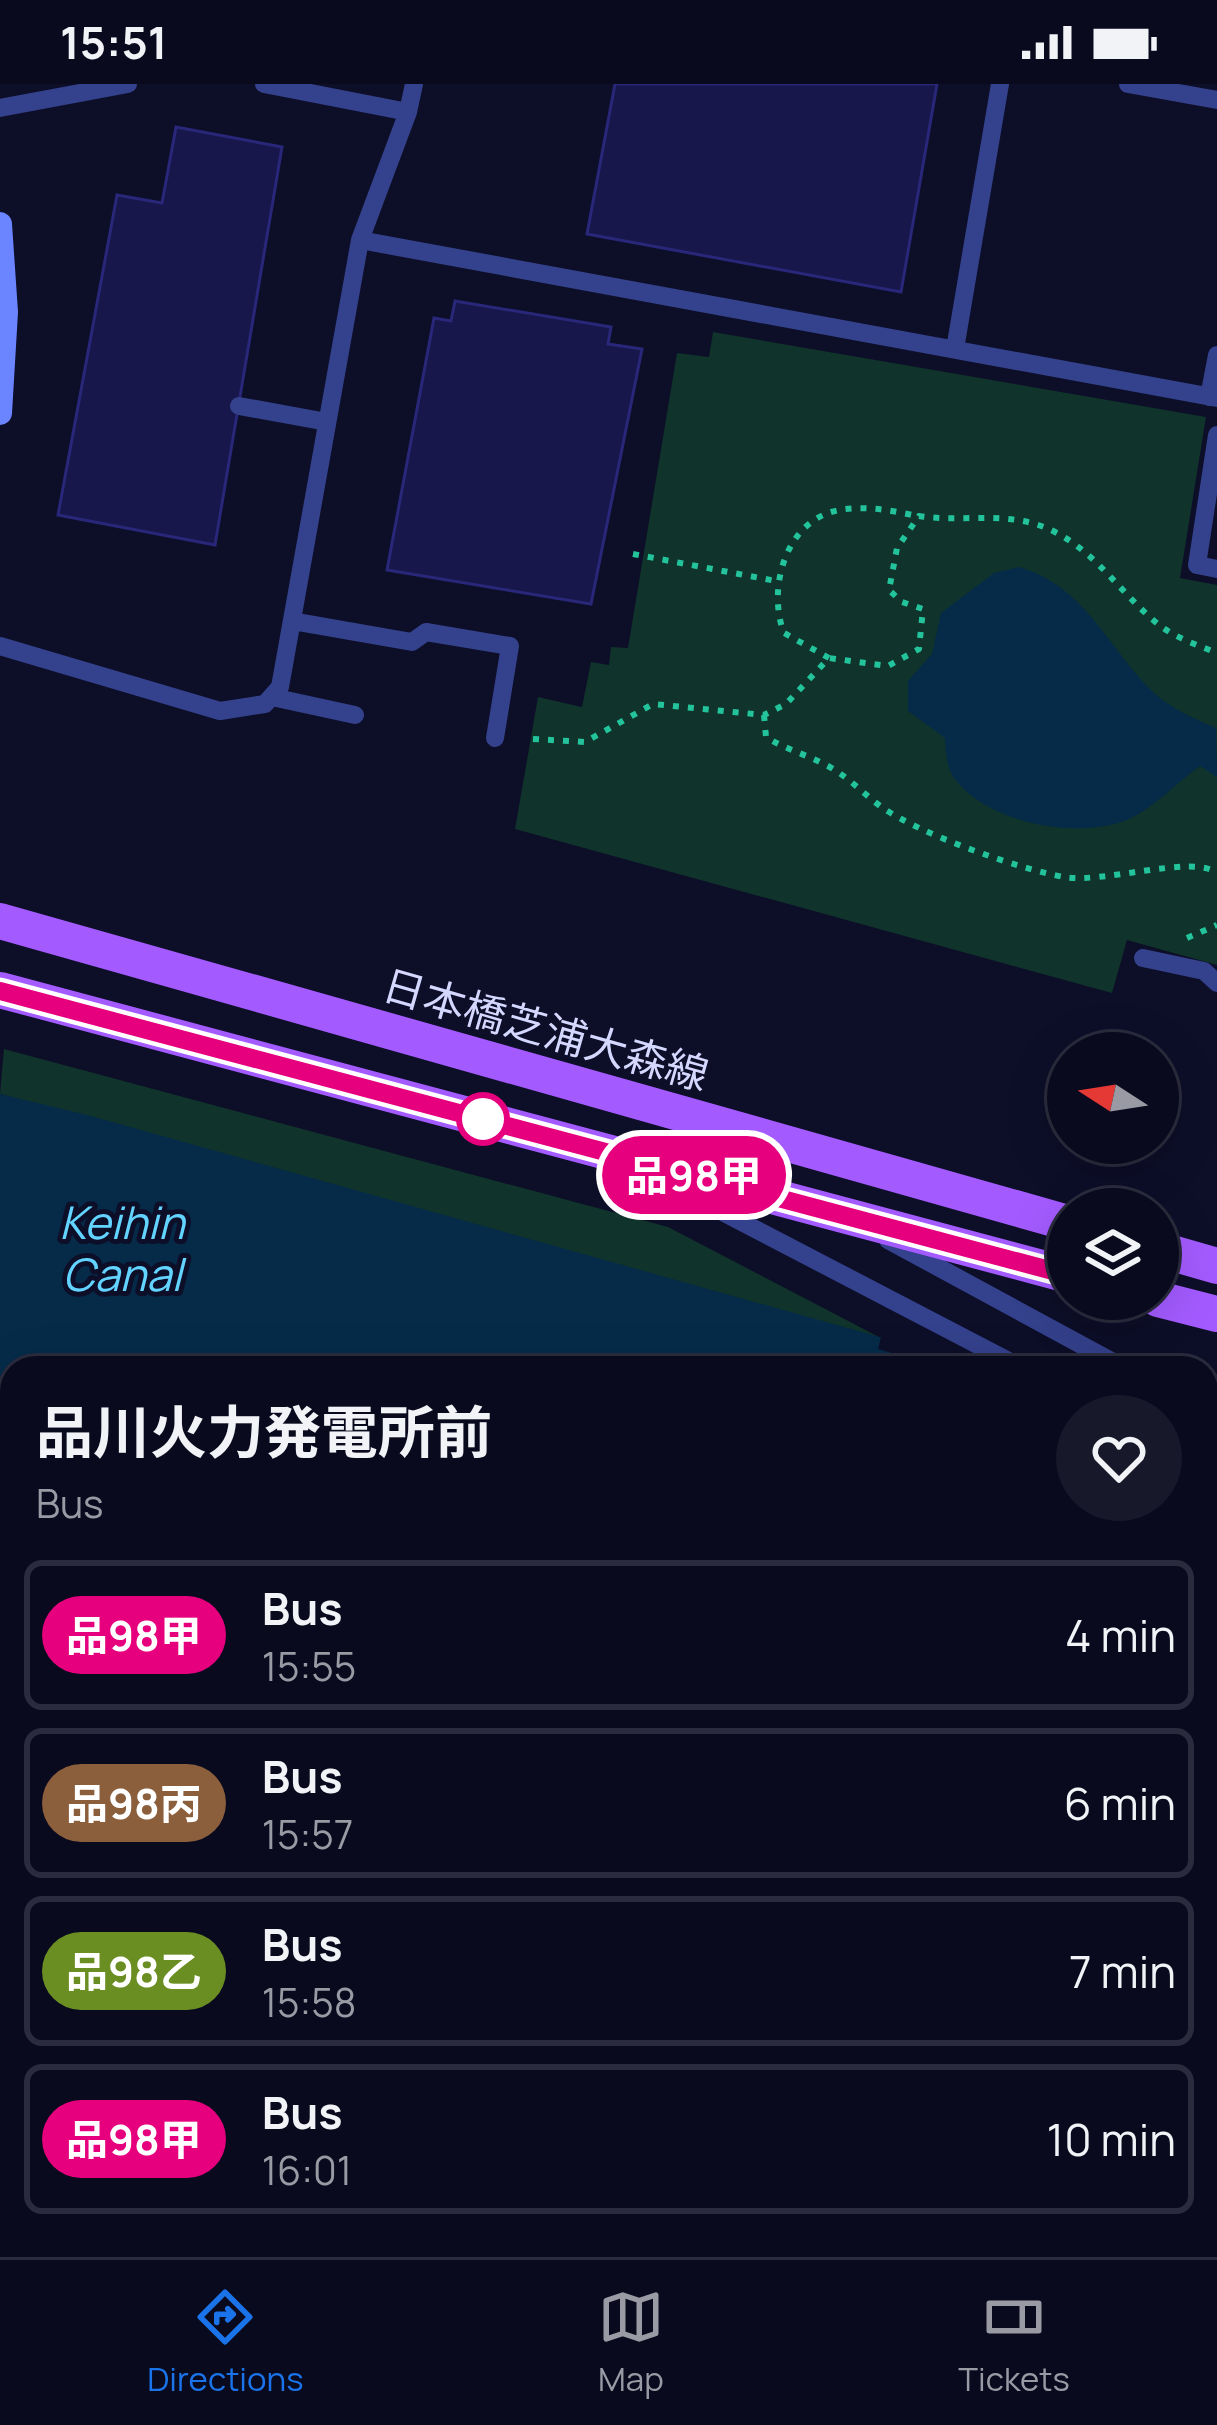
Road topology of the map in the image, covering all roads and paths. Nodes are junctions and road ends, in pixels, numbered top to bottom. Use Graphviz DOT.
graph roads {
  1 [pos="128,84"];
  2 [pos="264,84"];
  3 [pos="414,84"];
  4 [pos="1000,84"];
  5 [pos="1128,84"];
  6 [pos="1217,100"];
  7 [pos="0,108"];
  8 [pos="408,112"];
  9 [pos="0,224"];
  10 [pos="360,240"];
  11 [pos="955,350"];
  12 [pos="1217,355"];
  13 [pos="1213,398"];
  14 [pos="239,406"];
  15 [pos="0,412"];
  16 [pos="327,422"];
  17 [pos="1217,435"];
  18 [pos="919,516"];
  19 [pos="633,554"];
  20 [pos="1217,569"];
  21 [pos="776,580"];
  22 [pos="292,621"];
  23 [pos="0,646"];
  24 [pos="1217,652"];
  25 [pos="830,658"];
  26 [pos="272,697"];
  27 [pos="356,715"];
  28 [pos="764,715"];
  29 [pos="495,738"];
  30 [pos="532,739"];
  31 [pos="1217,873"];
  32 [pos="0,921"];
  33 [pos="1143,958"];
  34 [pos="1217,983"];
  35 [pos="0,991"];
  36 [pos="605,1152"];
  37 [pos="848,1216"];
  38 [pos="1047,1217"];
  39 [pos="1179,1255"];
  40 [pos="1217,1266"];
  41 [pos="1047,1269"];
  42 [pos="1179,1304"];
  43 [pos="1217,1314"];
  44 [pos="999,1356"];
  45 [pos="1100,1356"];
  1 -- 7 [label="lane"];
  2 -- 8 [label="lane"];
  3 -- 8 [label="lane"];
  4 -- 11 [label="lane"];
  5 -- 6 [label="lane"];
  8 -- 10 [label="lane"];
  9 -- 15 [label="main road"];
  10 -- 11 [label="lane"];
  10 -- 16 [label="lane"];
  11 -- 13 [label="lane"];
  12 -- 13 [label="lane"];
  14 -- 16 [label="lane"];
  16 -- 22 [label="lane"];
  17 -- 20 [label="lane"];
  18 -- 21 [label="path"];
  18 -- 24 [label="path"];
  18 -- 25 [label="path"];
  19 -- 21 [label="path"];
  21 -- 25 [label="path"];
  22 -- 26 [label="lane"];
  22 -- 29 [label="lane"];
  23 -- 26 [label="lane"];
  25 -- 28 [label="path"];
  26 -- 27 [label="lane"];
  28 -- 30 [label="path"];
  28 -- 31 [label="path"];
  32 -- 38 [label="main road, 日本橋芝浦大森線"];
  33 -- 34 [label="lane"];
  35 -- 36 [label="main road"];
  36 -- 37 [label="main road"];
  36 -- 44 [label="lane"];
  37 -- 41 [label="main road"];
  37 -- 45 [label="lane"];
  39 -- 40 [label="main road"];
  42 -- 43 [label="main road"];
}
